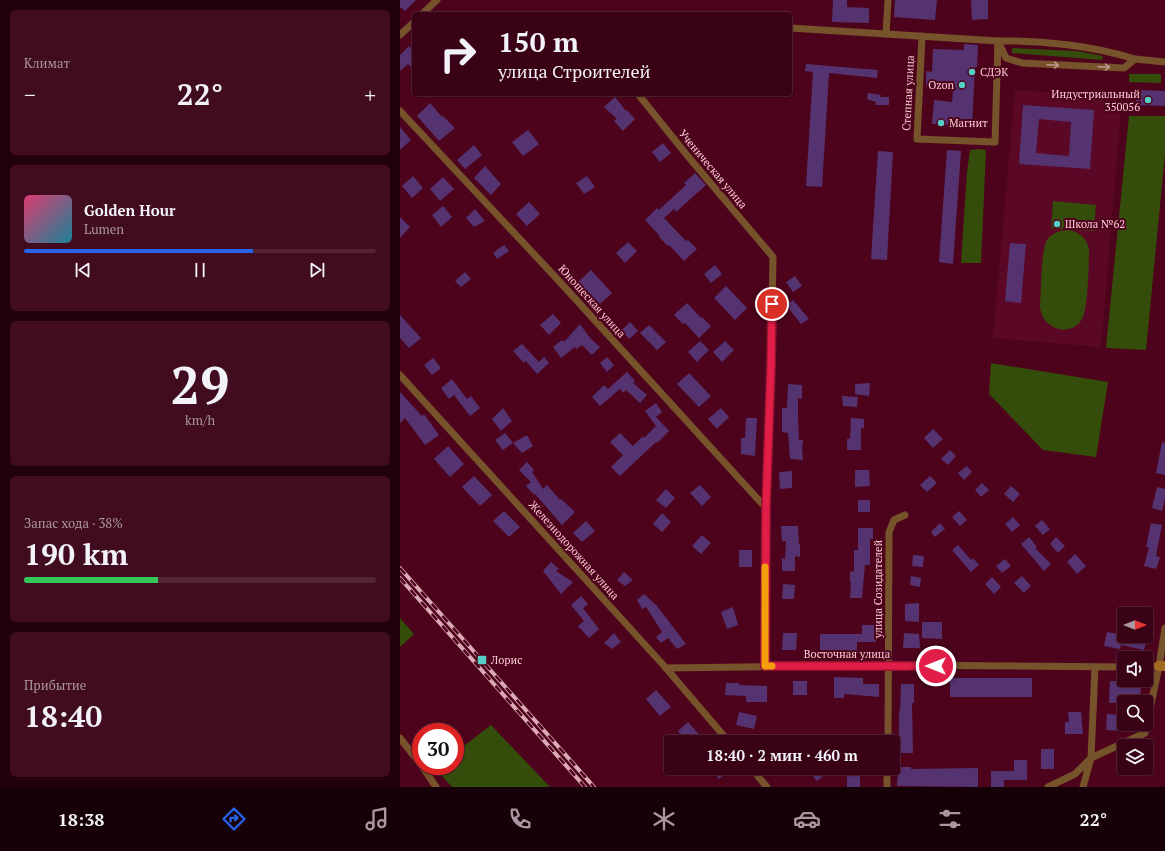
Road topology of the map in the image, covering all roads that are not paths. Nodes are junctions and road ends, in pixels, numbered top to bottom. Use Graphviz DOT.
graph roads {
  1 [pos="888,0"];
  2 [pos="433,1"];
  3 [pos="424,12"];
  4 [pos="412,24"];
  5 [pos="792,28"];
  6 [pos="886,34"];
  7 [pos="400,35"];
  8 [pos="922,36"];
  9 [pos="998,41"];
  10 [pos="1135,59"];
  11 [pos="1165,62"];
  12 [pos="640,96"];
  13 [pos="400,111"];
  14 [pos="400,375"];
  15 [pos="766,507"];
  16 [pos="905,515"];
  17 [pos="1165,628"];
  18 [pos="889,665"];
  19 [pos="765,666"];
  20 [pos="1162,666"];
  21 [pos="1095,667"];
  22 [pos="1117,667"];
  23 [pos="666,668"];
  24 [pos="723,735"];
  25 [pos="888,735"];
  26 [pos="400,738"];
  27 [pos="412,753"];
  28 [pos="1091,758"];
  29 [pos="428,775"];
  30 [pos="757,775"];
  31 [pos="888,775"];
  32 [pos="436,787"];
  33 [pos="767,787"];
  34 [pos="887,787"];
  35 [pos="1048,787"];
  36 [pos="1083,787"];
  1 -- 6 [label="street"];
  2 -- 3 [label="street"];
  4 -- 7 [label="street"];
  5 -- 6 [label="street"];
  6 -- 8 [label="street"];
  8 -- 9 [label="street"];
  8 -- 9 [label="street, Степная улица"];
  9 -- 10 [label="street"];
  9 -- 10 [label="street, one-way"];
  10 -- 11 [label="street"];
  12 -- 15 [label="street, Ученическая улица"];
  13 -- 15 [label="street, Юношеская улица"];
  14 -- 23 [label="street, Железнодорожная улица"];
  15 -- 19 [label="street"];
  16 -- 18 [label="street, улица Созидателей"];
  17 -- 20 [label="street"];
  18 -- 19 [label="street, Восточная улица"];
  18 -- 21 [label="street, Восточная улица"];
  18 -- 25 [label="street, улица Созидателей"];
  19 -- 23 [label="street, Восточная улица"];
  20 -- 28 [label="street"];
  21 -- 22 [label="street, Восточная улица"];
  21 -- 28 [label="street"];
  23 -- 24 [label="street, Железнодорожная улица"];
  26 -- 27 [label="street"];
  28 -- 35 [label="street"];
  28 -- 36 [label="street"];
  29 -- 32 [label="street"];
  30 -- 33 [label="street"];
  31 -- 34 [label="street"];
}
